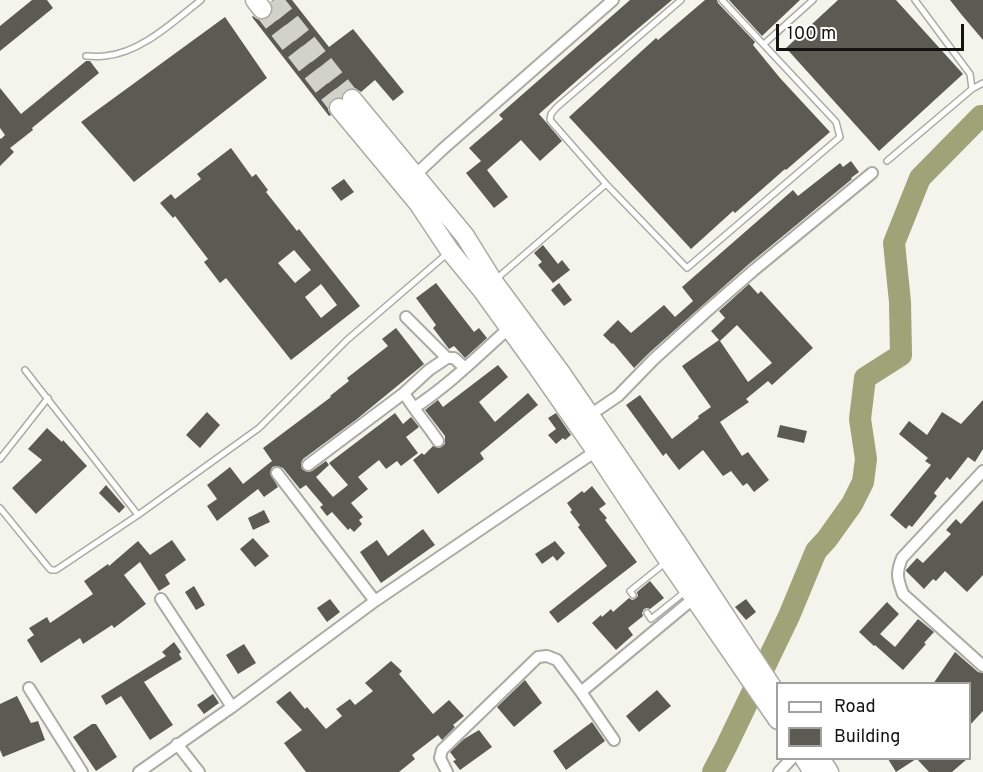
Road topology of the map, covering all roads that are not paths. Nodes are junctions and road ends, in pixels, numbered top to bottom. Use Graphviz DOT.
graph roads {
  1 [pos="201,0"];
  2 [pos="613,0"];
  3 [pos="681,0"];
  4 [pos="722,0"];
  5 [pos="813,0"];
  6 [pos="915,0"];
  7 [pos="764,44"];
  8 [pos="86,56"];
  9 [pos="983,83"];
  10 [pos="972,89"];
  11 [pos="346,104"];
  12 [pos="887,160"];
  13 [pos="872,173"];
  14 [pos="409,181"];
  15 [pos="606,184"];
  16 [pos="450,251"];
  17 [pos="487,286"];
  18 [pos="406,317"];
  19 [pos="509,328"];
  20 [pos="447,358"];
  21 [pos="465,368"];
  22 [pos="25,370"];
  23 [pos="404,393"];
  24 [pos="48,398"];
  25 [pos="414,408"];
  26 [pos="590,415"];
  27 [pos="438,441"];
  28 [pos="596,451"];
  29 [pos="0,459"];
  30 [pos="308,465"];
  31 [pos="983,471"];
  32 [pos="277,473"];
  33 [pos="0,508"];
  34 [pos="138,515"];
  35 [pos="668,560"];
  36 [pos="691,594"];
  37 [pos="633,595"];
  38 [pos="161,599"];
  39 [pos="375,601"];
  40 [pos="647,613"];
  41 [pos="983,666"];
  42 [pos="750,667"];
  43 [pos="29,688"];
  44 [pos="768,690"];
  45 [pos="581,692"];
  46 [pos="232,707"];
  47 [pos="776,717"];
  48 [pos="614,740"];
  49 [pos="177,744"];
  50 [pos="791,760"];
  51 [pos="82,772"];
  52 [pos="139,772"];
  53 [pos="199,772"];
  54 [pos="447,772"];
  55 [pos="779,772"];
  1 -- 8 [label="lane"];
  2 -- 14 [label="street"];
  3 -- 15 [label="lane"];
  4 -- 7 [label="lane"];
  5 -- 7 [label="lane"];
  6 -- 10 [label="lane"];
  7 -- 15 [label="lane"];
  9 -- 10 [label="lane"];
  10 -- 12 [label="lane"];
  11 -- 14 [label="main road"];
  13 -- 26 [label="street"];
  14 -- 16 [label="main road"];
  14 -- 17 [label="main road"];
  15 -- 17 [label="lane"];
  16 -- 17 [label="main road"];
  16 -- 34 [label="lane"];
  17 -- 19 [label="main road"];
  17 -- 26 [label="main road"];
  18 -- 20 [label="street"];
  19 -- 21 [label="street"];
  19 -- 28 [label="main road"];
  20 -- 21 [label="street"];
  20 -- 23 [label="street"];
  21 -- 25 [label="street"];
  22 -- 24 [label="lane"];
  23 -- 25 [label="street"];
  23 -- 30 [label="street"];
  24 -- 29 [label="lane"];
  24 -- 34 [label="lane"];
  25 -- 27 [label="street"];
  26 -- 42 [label="main road"];
  28 -- 35 [label="main road"];
  28 -- 39 [label="street"];
  31 -- 41 [label="street"];
  32 -- 39 [label="street"];
  33 -- 34 [label="lane"];
  35 -- 36 [label="main road"];
  35 -- 37 [label="lane"];
  36 -- 40 [label="lane"];
  36 -- 42 [label="main road"];
  36 -- 45 [label="street"];
  38 -- 46 [label="street"];
  39 -- 46 [label="street"];
  42 -- 44 [label="main road"];
  43 -- 51 [label="street"];
  44 -- 47 [label="main road"];
  45 -- 48 [label="street"];
  45 -- 54 [label="street"];
  46 -- 49 [label="street"];
  49 -- 52 [label="street"];
  49 -- 53 [label="street"];
  50 -- 55 [label="street"];
}
